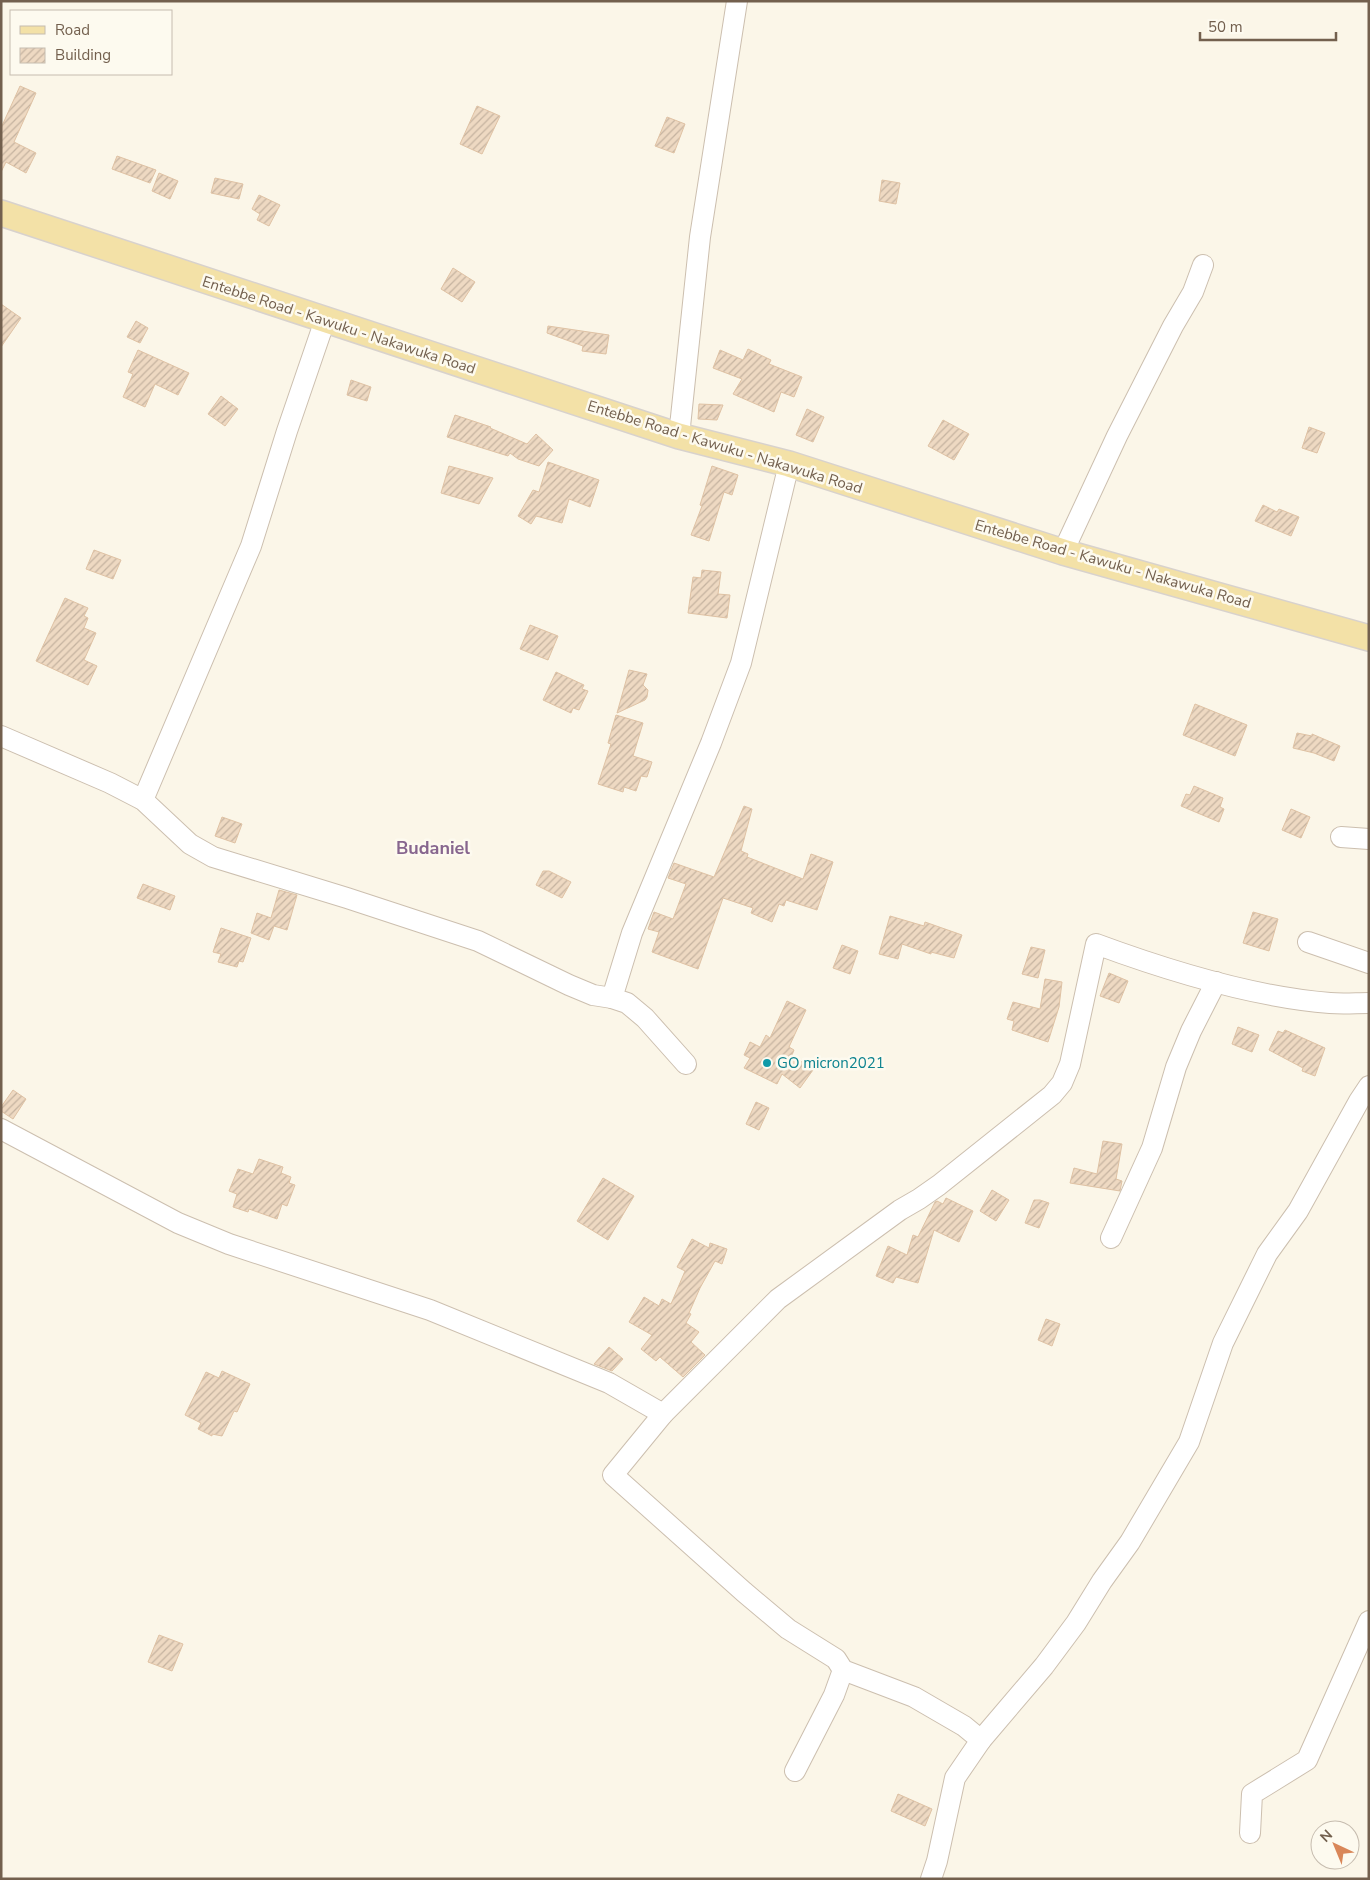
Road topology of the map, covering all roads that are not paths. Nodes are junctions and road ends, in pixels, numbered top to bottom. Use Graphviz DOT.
graph roads {
  1 [pos="736,1"];
  2 [pos="1,213"];
  3 [pos="1203,265"];
  4 [pos="325,320"];
  5 [pos="679,436"];
  6 [pos="789,464"];
  7 [pos="1063,552"];
  8 [pos="1369,638"];
  9 [pos="1,736"];
  10 [pos="142,800"];
  11 [pos="1341,837"];
  12 [pos="1369,839"];
  13 [pos="1308,942"];
  14 [pos="1369,963"];
  15 [pos="1216,982"];
  16 [pos="612,998"];
  17 [pos="1369,1004"];
  18 [pos="686,1064"];
  19 [pos="1369,1086"];
  20 [pos="1,1129"];
  21 [pos="1111,1238"];
  22 [pos="663,1414"];
  23 [pos="1369,1621"];
  24 [pos="843,1670"];
  25 [pos="981,1740"];
  26 [pos="795,1771"];
  27 [pos="1250,1833"];
  28 [pos="931,1879"];
  1 -- 5 [label="street"];
  2 -- 4 [label="main road, Entebbe Road - Kawuku - Nakawuka Road"];
  3 -- 7 [label="street"];
  4 -- 5 [label="main road, Entebbe Road - Kawuku - Nakawuka Road"];
  4 -- 10 [label="street"];
  5 -- 6 [label="main road, Entebbe Road - Kawuku - Nakawuka Road"];
  6 -- 7 [label="main road, Entebbe Road - Kawuku - Nakawuka Road"];
  6 -- 16 [label="street"];
  7 -- 8 [label="main road, Entebbe Road - Kawuku - Nakawuka Road"];
  9 -- 10 [label="street"];
  10 -- 16 [label="street"];
  11 -- 12 [label="street"];
  13 -- 14 [label="street"];
  15 -- 17 [label="street"];
  15 -- 21 [label="street"];
  15 -- 22 [label="street"];
  16 -- 18 [label="street"];
  19 -- 25 [label="street"];
  20 -- 22 [label="street"];
  22 -- 24 [label="street"];
  23 -- 27 [label="street"];
  24 -- 25 [label="street"];
  24 -- 26 [label="street"];
  25 -- 28 [label="street"];
}
